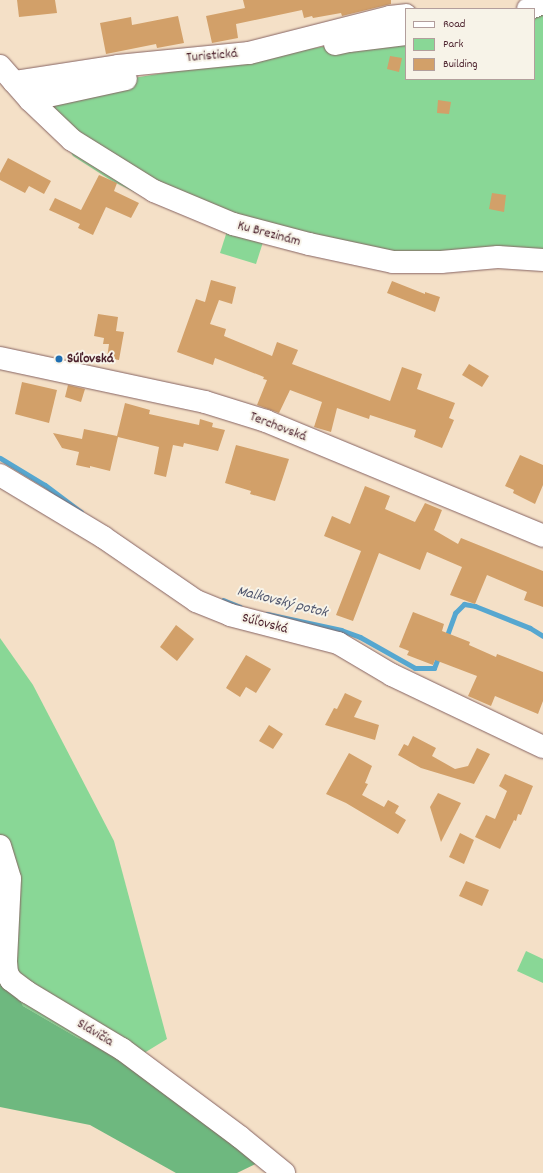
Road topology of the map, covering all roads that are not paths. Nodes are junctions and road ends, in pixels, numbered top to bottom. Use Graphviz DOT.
graph roads {
  1 [pos="543,3"];
  2 [pos="530,8"];
  3 [pos="405,15"];
  4 [pos="405,34"];
  5 [pos="0,66"];
  6 [pos="14,82"];
  7 [pos="30,100"];
  8 [pos="543,260"];
  9 [pos="0,358"];
  10 [pos="0,475"];
  11 [pos="543,536"];
  12 [pos="543,747"];
  13 [pos="0,846"];
  14 [pos="284,1173"];
  1 -- 2 [label="street"];
  3 -- 6 [label="street, Turistická"];
  4 -- 7 [label="street, Turistická"];
  5 -- 6 [label="street, Ku Brezinám"];
  6 -- 7 [label="street, Ku Brezinám"];
  7 -- 8 [label="street, Ku Brezinám"];
  9 -- 11 [label="street, Terchovská"];
  10 -- 12 [label="street, Súľovská"];
  13 -- 14 [label="street, Slávičia"];
}
